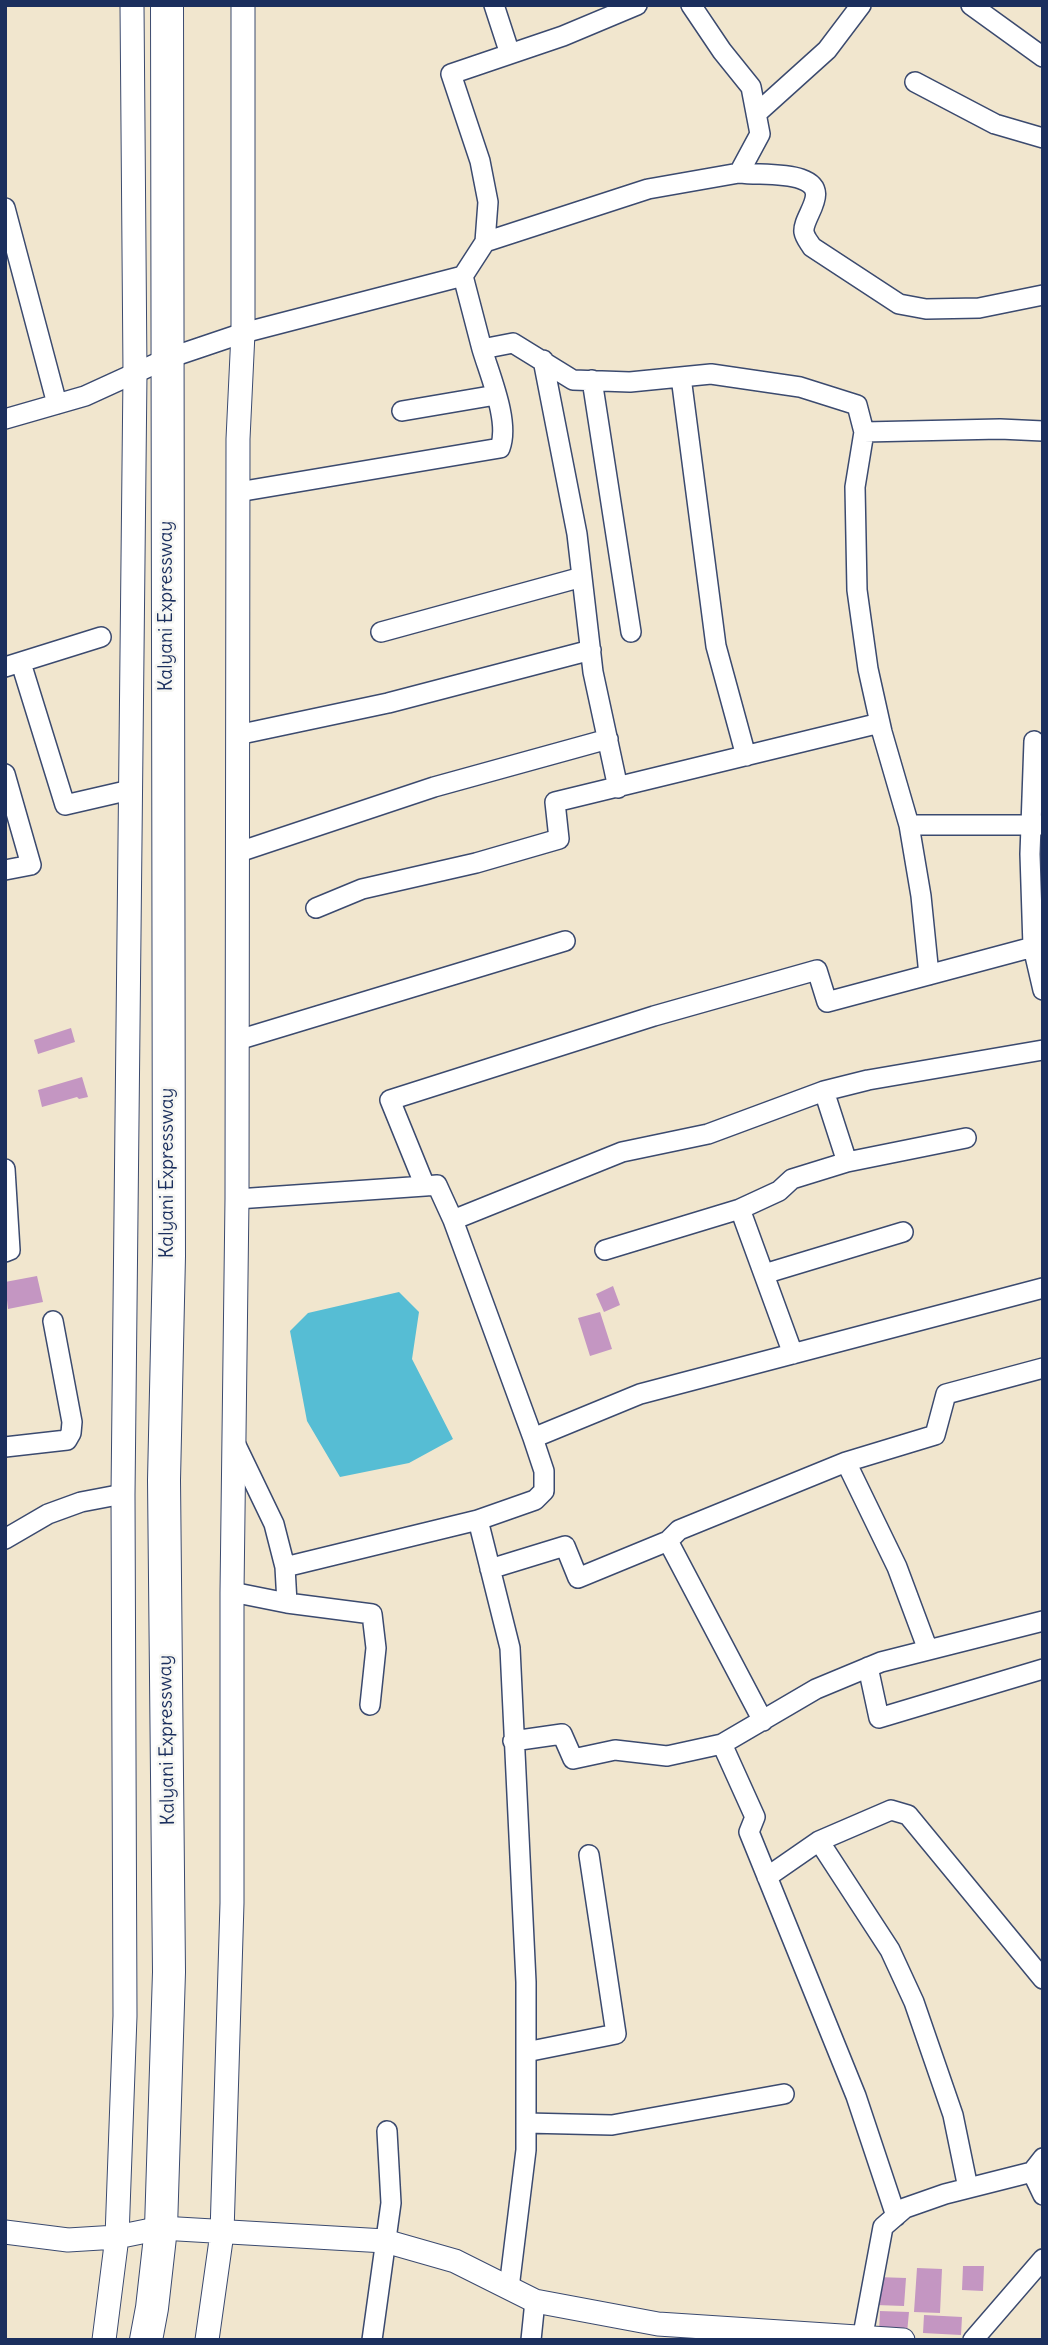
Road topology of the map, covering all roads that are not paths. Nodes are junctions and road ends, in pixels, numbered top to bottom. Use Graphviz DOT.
graph roads {
  1 [pos="132,5"];
  2 [pos="167,5"];
  3 [pos="243,5"];
  4 [pos="494,5"];
  5 [pos="638,5"];
  6 [pos="691,5"];
  7 [pos="861,5"];
  8 [pos="971,5"];
  9 [pos="510,54"];
  10 [pos="1043,57"];
  11 [pos="915,82"];
  12 [pos="756,114"];
  13 [pos="1043,138"];
  14 [pos="739,173"];
  15 [pos="5,208"];
  16 [pos="485,242"];
  17 [pos="463,276"];
  18 [pos="1043,295"];
  19 [pos="243,333"];
  20 [pos="482,349"];
  21 [pos="166,359"];
  22 [pos="542,360"];
  23 [pos="135,373"];
  24 [pos="681,377"];
  25 [pos="592,380"];
  26 [pos="496,395"];
  27 [pos="57,404"];
  28 [pos="402,411"];
  29 [pos="5,419"];
  30 [pos="1043,431"];
  31 [pos="864,432"];
  32 [pos="238,492"];
  33 [pos="582,577"];
  34 [pos="381,632"];
  35 [pos="631,632"];
  36 [pos="102,637"];
  37 [pos="591,650"];
  38 [pos="13,665"];
  39 [pos="880,723"];
  40 [pos="237,735"];
  41 [pos="608,739"];
  42 [pos="1034,741"];
  43 [pos="746,757"];
  44 [pos="5,774"];
  45 [pos="618,788"];
  46 [pos="130,790"];
  47 [pos="909,825"];
  48 [pos="1037,825"];
  49 [pos="239,852"];
  50 [pos="5,870"];
  51 [pos="316,908"];
  52 [pos="565,941"];
  53 [pos="1033,947"];
  54 [pos="929,975"];
  55 [pos="1043,990"];
  56 [pos="237,1040"];
  57 [pos="1043,1050"];
  58 [pos="824,1091"];
  59 [pos="966,1138"];
  60 [pos="847,1162"];
  61 [pos="5,1170"];
  62 [pos="425,1186"];
  63 [pos="237,1199"];
  64 [pos="740,1209"];
  65 [pos="453,1220"];
  66 [pos="903,1232"];
  67 [pos="605,1250"];
  68 [pos="5,1252"];
  69 [pos="764,1273"];
  70 [pos="1043,1288"];
  71 [pos="53,1321"];
  72 [pos="793,1354"];
  73 [pos="1043,1368"];
  74 [pos="533,1438"];
  75 [pos="235,1442"];
  76 [pos="5,1447"];
  77 [pos="846,1462"];
  78 [pos="123,1494"];
  79 [pos="478,1520"];
  80 [pos="5,1539"];
  81 [pos="668,1541"];
  82 [pos="285,1567"];
  83 [pos="490,1569"];
  84 [pos="232,1592"];
  85 [pos="287,1603"];
  86 [pos="1043,1621"];
  87 [pos="928,1650"];
  88 [pos="868,1667"];
  89 [pos="1043,1669"];
  90 [pos="370,1705"];
  91 [pos="763,1721"];
  92 [pos="513,1741"];
  93 [pos="722,1744"];
  94 [pos="819,1841"];
  95 [pos="589,1855"];
  96 [pos="767,1877"];
  97 [pos="1043,1979"];
  98 [pos="526,2052"];
  99 [pos="784,2095"];
  100 [pos="526,2123"];
  101 [pos="387,2131"];
  102 [pos="1038,2165"];
  103 [pos="968,2188"];
  104 [pos="1043,2195"];
  105 [pos="896,2216"];
  106 [pos="161,2228"];
  107 [pos="5,2232"];
  108 [pos="222,2232"];
  109 [pos="117,2237"];
  110 [pos="385,2241"];
  111 [pos="1043,2259"];
  112 [pos="509,2288"];
  113 [pos="535,2301"];
  114 [pos="809,2337"];
  115 [pos="862,2339"];
  116 [pos="104,2340"];
  117 [pos="146,2340"];
  118 [pos="207,2340"];
  119 [pos="372,2340"];
  120 [pos="531,2340"];
  121 [pos="903,2340"];
  122 [pos="973,2340"];
  1 -- 23 [label="street"];
  2 -- 21 [label="highway, Kalyani Expressway"];
  3 -- 19 [label="street"];
  4 -- 9 [label="street"];
  5 -- 9 [label="street"];
  6 -- 12 [label="street"];
  7 -- 12 [label="street"];
  8 -- 10 [label="street"];
  9 -- 16 [label="street"];
  11 -- 13 [label="street"];
  12 -- 14 [label="street"];
  14 -- 16 [label="street"];
  14 -- 18 [label="street"];
  15 -- 27 [label="street"];
  16 -- 17 [label="street"];
  17 -- 19 [label="street"];
  17 -- 20 [label="street"];
  19 -- 21 [label="street"];
  19 -- 32 [label="street"];
  20 -- 22 [label="street"];
  20 -- 26 [label="street"];
  21 -- 23 [label="street"];
  21 -- 106 [label="highway, Kalyani Expressway"];
  22 -- 25 [label="street"];
  22 -- 33 [label="street"];
  23 -- 27 [label="street"];
  23 -- 46 [label="street"];
  24 -- 25 [label="street"];
  24 -- 31 [label="street"];
  24 -- 43 [label="street"];
  25 -- 35 [label="street"];
  26 -- 28 [label="street"];
  26 -- 32 [label="street"];
  27 -- 29 [label="street"];
  30 -- 31 [label="street"];
  31 -- 39 [label="street"];
  32 -- 40 [label="street"];
  33 -- 34 [label="street"];
  33 -- 37 [label="street"];
  36 -- 38 [label="street"];
  37 -- 40 [label="street"];
  37 -- 41 [label="street"];
  38 -- 46 [label="street"];
  39 -- 43 [label="street"];
  39 -- 47 [label="street"];
  40 -- 49 [label="street"];
  41 -- 45 [label="street"];
  41 -- 49 [label="street"];
  42 -- 48 [label="street"];
  43 -- 45 [label="street"];
  44 -- 50 [label="street"];
  45 -- 51 [label="street"];
  46 -- 78 [label="street"];
  47 -- 48 [label="street"];
  47 -- 54 [label="street"];
  48 -- 53 [label="street"];
  49 -- 56 [label="street"];
  52 -- 56 [label="street"];
  53 -- 54 [label="street"];
  53 -- 55 [label="street"];
  54 -- 62 [label="street"];
  56 -- 63 [label="street"];
  57 -- 58 [label="street"];
  58 -- 60 [label="street"];
  58 -- 65 [label="street"];
  59 -- 60 [label="street"];
  60 -- 64 [label="street"];
  61 -- 68 [label="street"];
  62 -- 63 [label="street"];
  62 -- 65 [label="street"];
  63 -- 75 [label="street"];
  64 -- 67 [label="street"];
  64 -- 69 [label="street"];
  65 -- 74 [label="street"];
  66 -- 69 [label="street"];
  69 -- 72 [label="street"];
  70 -- 72 [label="street"];
  71 -- 76 [label="street"];
  72 -- 74 [label="street"];
  73 -- 77 [label="street"];
  74 -- 79 [label="street"];
  75 -- 82 [label="street"];
  75 -- 84 [label="street"];
  77 -- 81 [label="street"];
  77 -- 87 [label="street"];
  78 -- 80 [label="street"];
  78 -- 109 [label="street"];
  79 -- 82 [label="street"];
  79 -- 83 [label="street"];
  81 -- 83 [label="street"];
  81 -- 91 [label="street"];
  82 -- 85 [label="street"];
  83 -- 92 [label="street"];
  84 -- 85 [label="street"];
  84 -- 108 [label="street"];
  85 -- 90 [label="street"];
  86 -- 87 [label="street"];
  87 -- 88 [label="street"];
  88 -- 89 [label="street"];
  88 -- 91 [label="street"];
  91 -- 93 [label="street"];
  92 -- 93 [label="street"];
  92 -- 98 [label="street"];
  93 -- 96 [label="street"];
  94 -- 96 [label="street"];
  94 -- 97 [label="street"];
  94 -- 103 [label="street"];
  95 -- 98 [label="street"];
  96 -- 105 [label="street"];
  98 -- 100 [label="street"];
  99 -- 100 [label="street"];
  100 -- 112 [label="street"];
  101 -- 110 [label="street"];
  102 -- 103 [label="street"];
  102 -- 104 [label="street"];
  103 -- 105 [label="street"];
  105 -- 115 [label="street"];
  106 -- 108 [label="street"];
  106 -- 109 [label="street"];
  106 -- 117 [label="highway, Kalyani Expressway"];
  107 -- 109 [label="street"];
  108 -- 110 [label="street"];
  108 -- 118 [label="street"];
  109 -- 116 [label="street"];
  110 -- 112 [label="street"];
  110 -- 119 [label="street"];
  111 -- 122 [label="street"];
  112 -- 113 [label="street"];
  113 -- 114 [label="street"];
  113 -- 120 [label="street"];
  114 -- 115 [label="street"];
  115 -- 121 [label="street"];
}
